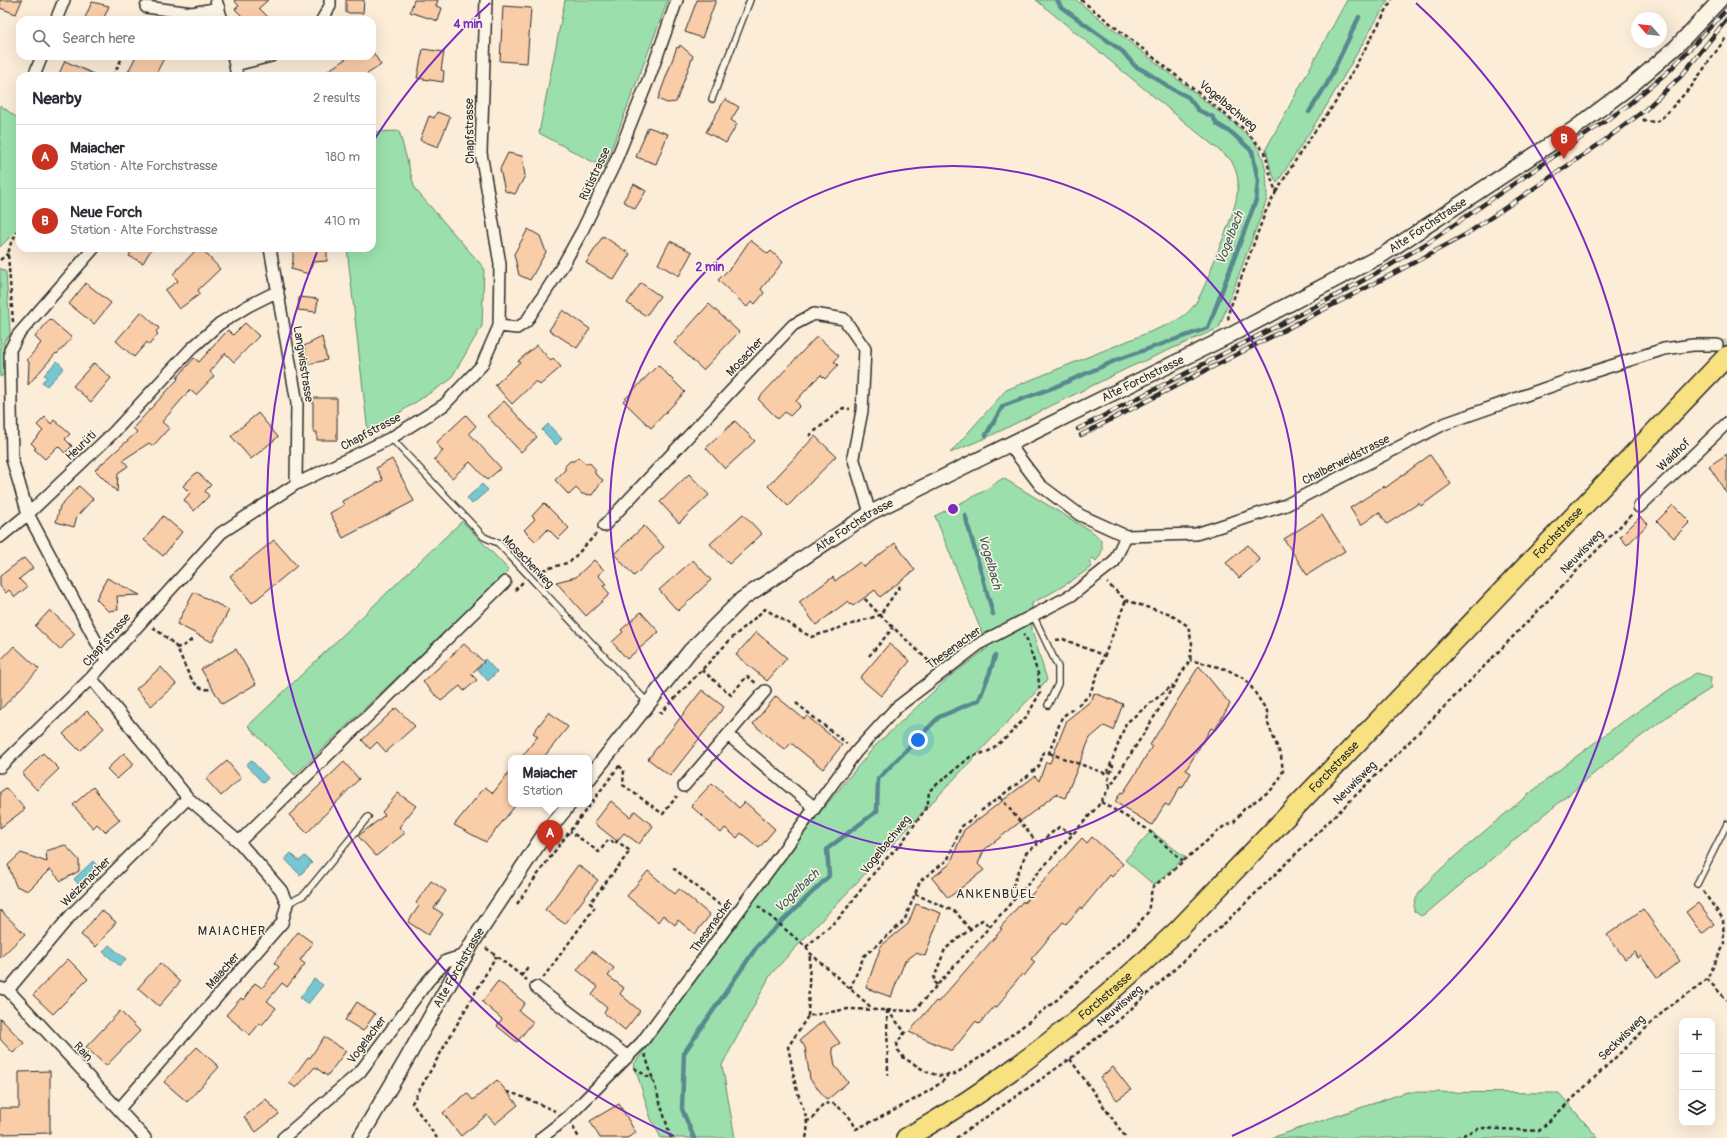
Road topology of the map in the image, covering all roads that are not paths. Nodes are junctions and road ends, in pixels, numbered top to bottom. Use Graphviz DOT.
graph roads {
  1 [pos="64,0"];
  2 [pos="330,0"];
  3 [pos="486,0"];
  4 [pos="677,0"];
  5 [pos="750,0"];
  6 [pos="1720,0"];
  7 [pos="218,4"];
  8 [pos="146,7"];
  9 [pos="58,16"];
  10 [pos="221,16"];
  11 [pos="324,16"];
  12 [pos="40,60"];
  13 [pos="234,60"];
  14 [pos="36,72"];
  15 [pos="237,72"];
  16 [pos="712,99"];
  17 [pos="91,252"];
  18 [pos="271,252"];
  19 [pos="278,291"];
  20 [pos="499,326"];
  21 [pos="1722,350"];
  22 [pos="1727,370"];
  23 [pos="1727,423"];
  24 [pos="391,438"];
  25 [pos="1009,444"];
  26 [pos="296,484"];
  27 [pos="1639,507"];
  28 [pos="870,513"];
  29 [pos="28,514"];
  30 [pos="604,526"];
  31 [pos="1126,536"];
  32 [pos="0,537"];
  33 [pos="505,582"];
  34 [pos="1033,615"];
  35 [pos="106,660"];
  36 [pos="91,678"];
  37 [pos="765,691"];
  38 [pos="1048,704"];
  39 [pos="653,708"];
  40 [pos="728,735"];
  41 [pos="0,767"];
  42 [pos="592,775"];
  43 [pos="684,786"];
  44 [pos="188,798"];
  45 [pos="567,807"];
  46 [pos="815,808"];
  47 [pos="368,817"];
  48 [pos="1727,824"];
  49 [pos="239,842"];
  50 [pos="1697,884"];
  51 [pos="287,904"];
  52 [pos="465,955"];
  53 [pos="536,987"];
  54 [pos="4,989"];
  55 [pos="626,1059"];
  56 [pos="119,1109"];
  57 [pos="145,1138"];
  58 [pos="283,1138"];
  59 [pos="360,1138"];
  60 [pos="541,1138"];
  61 [pos="906,1138"];
  62 [pos="926,1138"];
  1 -- 9 [label="street"];
  2 -- 11 [label="street"];
  3 -- 20 [label="street, Chapfstrasse"];
  4 -- 20 [label="street, Rütistrasse"];
  5 -- 16 [label="lane"];
  6 -- 25 [label="street, Alte Forchstrasse"];
  7 -- 8 [label="street"];
  7 -- 10 [label="street"];
  12 -- 14 [label="street"];
  13 -- 15 [label="street"];
  17 -- 29 [label="street"];
  18 -- 19 [label="street, Langwisstrasse"];
  19 -- 26 [label="street, Langwisstrasse"];
  19 -- 29 [label="street, Heurüti"];
  20 -- 24 [label="street, Chapfstrasse"];
  21 -- 31 [label="street, Chalberweidstrasse"];
  21 -- 61 [label="highway, Forchstrasse"];
  22 -- 62 [label="highway, Forchstrasse"];
  23 -- 27 [label="street, Waidhof"];
  24 -- 26 [label="street, Chapfstrasse"];
  24 -- 39 [label="lane, Mosacherweg"];
  25 -- 28 [label="street, Alte Forchstrasse"];
  25 -- 31 [label="street, Chalberweidstrasse"];
  26 -- 35 [label="street, Chapfstrasse"];
  28 -- 30 [label="street, Mosacher"];
  28 -- 39 [label="street, Alte Forchstrasse"];
  29 -- 32 [label="street, Heurüti"];
  29 -- 35 [label="street"];
  31 -- 34 [label="street, Thesenacher"];
  33 -- 49 [label="street"];
  34 -- 38 [label="lane"];
  34 -- 46 [label="street, Thesenacher"];
  35 -- 36 [label="street, Chapfstrasse"];
  36 -- 41 [label="street, Chapfstrasse"];
  36 -- 44 [label="street"];
  37 -- 40 [label="street"];
  39 -- 42 [label="street, Alte Forchstrasse"];
  40 -- 43 [label="street"];
  40 -- 46 [label="street"];
  44 -- 49 [label="street"];
  44 -- 54 [label="street, Weizenacher"];
  45 -- 52 [label="street, Alte Forchstrasse"];
  46 -- 55 [label="street, Thesenacher"];
  47 -- 51 [label="lane"];
  48 -- 50 [label="lane"];
  49 -- 51 [label="street"];
  51 -- 56 [label="street, Maiacher"];
  52 -- 58 [label="street, Vogelacher"];
  52 -- 59 [label="street, Alte Forchstrasse"];
  53 -- 55 [label="street"];
  54 -- 56 [label="street, Rain"];
  55 -- 60 [label="street, Thesenacher"];
  56 -- 57 [label="street, Rain"];
}
